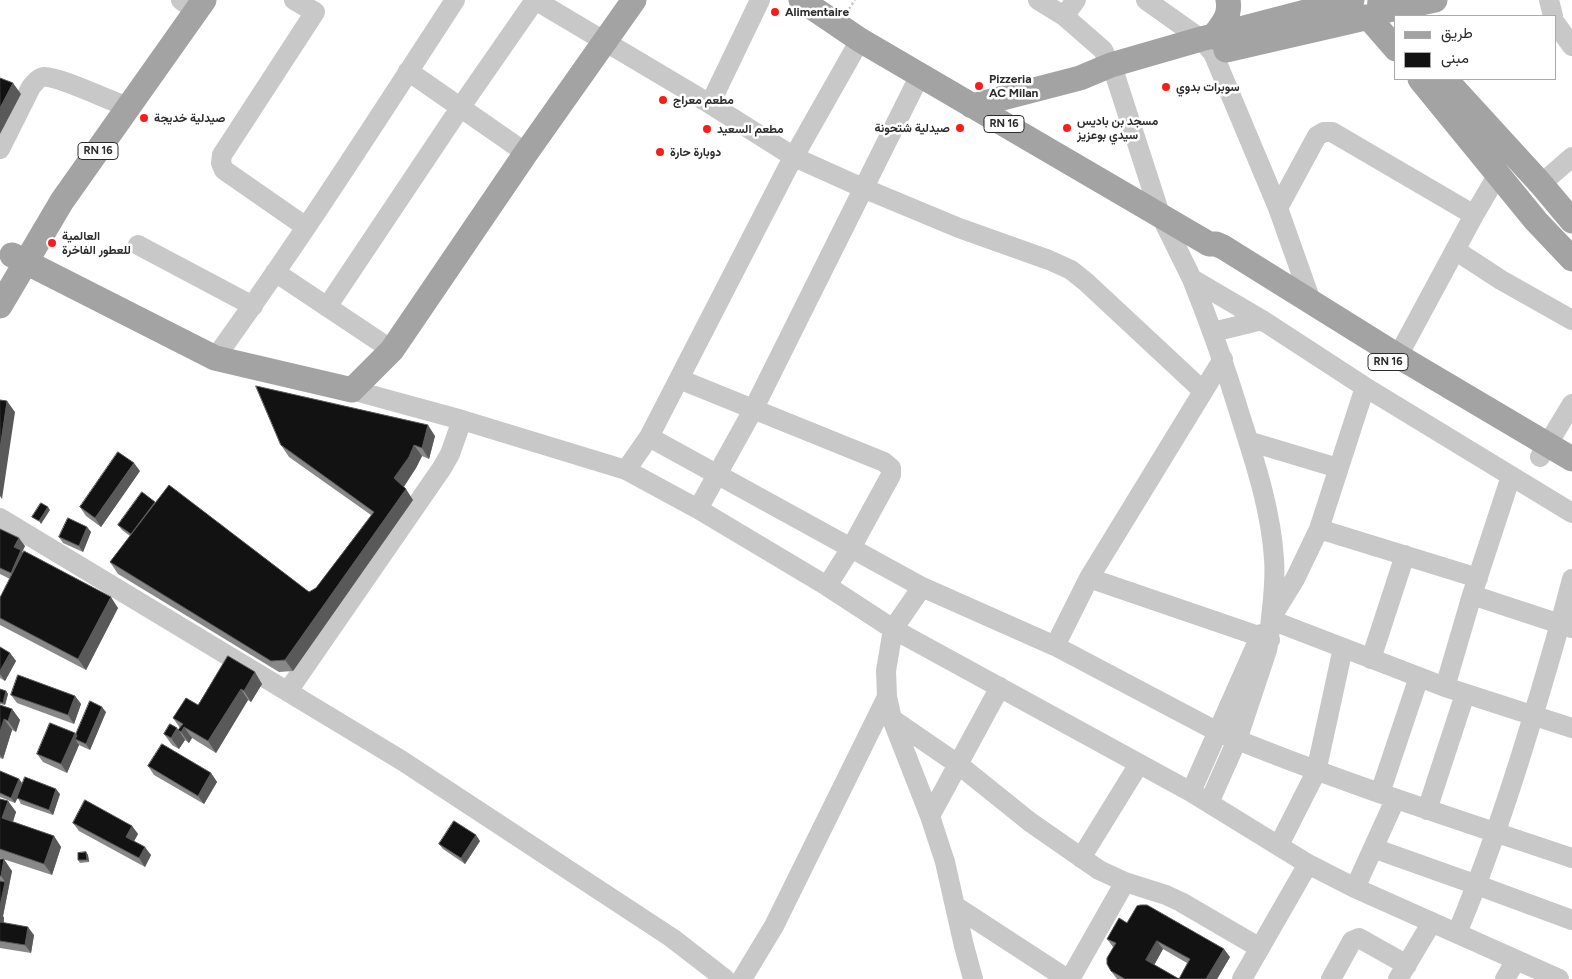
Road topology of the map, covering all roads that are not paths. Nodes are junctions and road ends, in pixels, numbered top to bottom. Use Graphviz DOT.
graph roads {
  1 [pos="294,0"];
  2 [pos="455,0"];
  3 [pos="535,0"];
  4 [pos="634,0"];
  5 [pos="760,0"];
  6 [pos="801,0"];
  7 [pos="1038,0"];
  8 [pos="1076,0"];
  9 [pos="1146,0"];
  10 [pos="1228,0"];
  11 [pos="1282,0"];
  12 [pos="1435,0"];
  13 [pos="1448,0"];
  14 [pos="1548,0"];
  15 [pos="189,1"];
  16 [pos="318,6"];
  17 [pos="1313,10"];
  18 [pos="1373,10"];
  19 [pos="1436,15"];
  20 [pos="1554,15"];
  21 [pos="1064,16"];
  22 [pos="1557,25"];
  23 [pos="860,40"];
  24 [pos="604,42"];
  25 [pos="1209,43"];
  26 [pos="1394,46"];
  27 [pos="1572,46"];
  28 [pos="1113,70"];
  29 [pos="408,72"];
  30 [pos="920,75"];
  31 [pos="1421,80"];
  32 [pos="1446,80"];
  33 [pos="118,104"];
  34 [pos="710,104"];
  35 [pos="972,106"];
  36 [pos="460,108"];
  37 [pos="0,149"];
  38 [pos="526,153"];
  39 [pos="794,157"];
  40 [pos="1572,157"];
  41 [pos="1498,174"];
  42 [pos="1541,184"];
  43 [pos="863,188"];
  44 [pos="1278,208"];
  45 [pos="1160,214"];
  46 [pos="1474,215"];
  47 [pos="1572,221"];
  48 [pos="306,227"];
  49 [pos="1205,242"];
  50 [pos="138,245"];
  51 [pos="1455,250"];
  52 [pos="1572,259"];
  53 [pos="13,262"];
  54 [pos="275,272"];
  55 [pos="1188,272"];
  56 [pos="1311,301"];
  57 [pos="0,306"];
  58 [pos="253,306"];
  59 [pos="328,307"];
  60 [pos="1262,320"];
  61 [pos="1572,320"];
  62 [pos="1213,332"];
  63 [pos="392,350"];
  64 [pos="1398,356"];
  65 [pos="215,358"];
  66 [pos="1222,359"];
  67 [pos="679,379"];
  68 [pos="1365,387"];
  69 [pos="352,390"];
  70 [pos="1203,391"];
  71 [pos="1572,404"];
  72 [pos="753,410"];
  73 [pos="462,420"];
  74 [pos="649,436"];
  75 [pos="1248,441"];
  76 [pos="1544,450"];
  77 [pos="1572,459"];
  78 [pos="1338,468"];
  79 [pos="626,470"];
  80 [pos="717,475"];
  81 [pos="1511,476"];
  82 [pos="1572,476"];
  83 [pos="698,509"];
  84 [pos="1572,512"];
  85 [pos="0,518"];
  86 [pos="1319,530"];
  87 [pos="851,548"];
  88 [pos="1404,555"];
  89 [pos="1089,578"];
  90 [pos="1572,579"];
  91 [pos="827,586"];
  92 [pos="1475,586"];
  93 [pos="922,587"];
  94 [pos="1566,626"];
  95 [pos="1268,628"];
  96 [pos="893,629"];
  97 [pos="1055,646"];
  98 [pos="1343,648"];
  99 [pos="1371,659"];
  100 [pos="1419,677"];
  101 [pos="1000,687"];
  102 [pos="1445,687"];
  103 [pos="288,691"];
  104 [pos="1465,694"];
  105 [pos="887,697"];
  106 [pos="1534,716"];
  107 [pos="892,719"];
  108 [pos="1572,728"];
  109 [pos="1228,736"];
  110 [pos="1139,764"];
  111 [pos="959,765"];
  112 [pos="1316,772"];
  113 [pos="1191,792"];
  114 [pos="1388,796"];
  115 [pos="1209,803"];
  116 [pos="1427,810"];
  117 [pos="930,816"];
  118 [pos="1496,832"];
  119 [pos="1279,845"];
  120 [pos="1372,848"];
  121 [pos="1081,858"];
  122 [pos="1572,858"];
  123 [pos="1308,864"];
  124 [pos="1125,882"];
  125 [pos="1477,884"];
  126 [pos="1355,888"];
  127 [pos="955,906"];
  128 [pos="1572,920"];
  129 [pos="1432,922"];
  130 [pos="1457,933"];
  131 [pos="1260,948"];
  132 [pos="1516,960"];
  133 [pos="1403,972"];
  134 [pos="725,979"];
  135 [pos="742,979"];
  136 [pos="973,979"];
  137 [pos="1069,979"];
  138 [pos="1242,979"];
  139 [pos="1331,979"];
  140 [pos="1505,979"];
  141 [pos="1559,979"];
  1 -- 16 [label="street"];
  2 -- 29 [label="street"];
  3 -- 24 [label="street"];
  3 -- 36 [label="street"];
  4 -- 24 [label="main road"];
  5 -- 34 [label="street"];
  6 -- 23 [label="main road, RN 16"];
  7 -- 21 [label="street"];
  8 -- 21 [label="street"];
  9 -- 25 [label="street"];
  10 -- 25 [label="main road"];
  11 -- 17 [label="main road"];
  12 -- 18 [label="main road"];
  13 -- 19 [label="main road"];
  14 -- 20 [label="street"];
  15 -- 33 [label="main road, RN 16"];
  15 -- 53 [label="main road, RN 16"];
  16 -- 48 [label="street"];
  17 -- 18 [label="main road"];
  17 -- 25 [label="main road"];
  18 -- 25 [label="main road"];
  18 -- 26 [label="main road"];
  21 -- 28 [label="street"];
  22 -- 27 [label="street"];
  23 -- 30 [label="main road, RN 16"];
  23 -- 39 [label="street"];
  24 -- 34 [label="street"];
  24 -- 38 [label="main road"];
  25 -- 28 [label="main road"];
  25 -- 44 [label="street"];
  28 -- 35 [label="main road"];
  28 -- 45 [label="street"];
  29 -- 36 [label="street"];
  29 -- 48 [label="street"];
  30 -- 35 [label="main road, RN 16"];
  30 -- 43 [label="street"];
  31 -- 41 [label="main road"];
  32 -- 42 [label="main road"];
  33 -- 37 [label="street"];
  33 -- 53 [label="main road, RN 16"];
  34 -- 39 [label="street"];
  35 -- 45 [label="main road, RN 16"];
  36 -- 38 [label="street"];
  36 -- 59 [label="street"];
  38 -- 63 [label="main road"];
  39 -- 43 [label="street"];
  39 -- 67 [label="street"];
  40 -- 42 [label="street"];
  41 -- 46 [label="street"];
  41 -- 52 [label="main road"];
  42 -- 47 [label="main road"];
  43 -- 70 [label="street"];
  43 -- 72 [label="street"];
  44 -- 46 [label="street"];
  44 -- 56 [label="street"];
  45 -- 49 [label="main road, RN 16"];
  45 -- 55 [label="street"];
  46 -- 51 [label="street"];
  48 -- 54 [label="street"];
  49 -- 55 [label="street"];
  49 -- 56 [label="main road, RN 16"];
  49 -- 76 [label="main road, RN 16"];
  50 -- 58 [label="street"];
  51 -- 61 [label="street"];
  51 -- 64 [label="street"];
  53 -- 57 [label="main road, RN 16"];
  53 -- 65 [label="main road"];
  54 -- 58 [label="street"];
  54 -- 59 [label="street"];
  55 -- 60 [label="street"];
  55 -- 62 [label="street"];
  56 -- 64 [label="main road, RN 16"];
  58 -- 65 [label="street"];
  59 -- 63 [label="street"];
  60 -- 62 [label="street"];
  60 -- 68 [label="street"];
  62 -- 66 [label="street"];
  63 -- 69 [label="main road"];
  64 -- 76 [label="main road, RN 16"];
  65 -- 69 [label="main road"];
  66 -- 70 [label="street"];
  66 -- 75 [label="street"];
  67 -- 72 [label="street"];
  67 -- 74 [label="street"];
  68 -- 78 [label="street"];
  68 -- 81 [label="street"];
  69 -- 73 [label="street"];
  70 -- 89 [label="street"];
  71 -- 76 [label="street"];
  72 -- 80 [label="street"];
  72 -- 87 [label="street"];
  73 -- 79 [label="street"];
  73 -- 103 [label="street"];
  74 -- 79 [label="street"];
  74 -- 80 [label="street"];
  75 -- 78 [label="street"];
  75 -- 95 [label="street"];
  76 -- 77 [label="main road, RN 16"];
  76 -- 82 [label="main road, RN 16"];
  78 -- 86 [label="street"];
  79 -- 83 [label="street"];
  80 -- 83 [label="street"];
  80 -- 87 [label="street"];
  81 -- 84 [label="street"];
  81 -- 92 [label="street"];
  83 -- 91 [label="street"];
  85 -- 103 [label="street"];
  86 -- 88 [label="street"];
  86 -- 95 [label="street"];
  87 -- 91 [label="street"];
  87 -- 93 [label="street"];
  88 -- 92 [label="street"];
  88 -- 99 [label="street"];
  89 -- 95 [label="street"];
  89 -- 97 [label="street"];
  90 -- 94 [label="street"];
  91 -- 96 [label="street"];
  92 -- 94 [label="street"];
  92 -- 102 [label="street"];
  93 -- 96 [label="street"];
  93 -- 97 [label="street"];
  94 -- 106 [label="street"];
  95 -- 98 [label="street"];
  95 -- 109 [label="street"];
  96 -- 101 [label="street"];
  96 -- 105 [label="street"];
  97 -- 109 [label="street"];
  98 -- 99 [label="street"];
  98 -- 112 [label="street"];
  99 -- 100 [label="street"];
  100 -- 102 [label="street"];
  100 -- 114 [label="street"];
  101 -- 110 [label="street"];
  101 -- 111 [label="street"];
  102 -- 104 [label="street"];
  103 -- 134 [label="street"];
  104 -- 106 [label="street"];
  104 -- 116 [label="street"];
  105 -- 107 [label="street"];
  105 -- 135 [label="street"];
  106 -- 108 [label="street"];
  106 -- 118 [label="street"];
  107 -- 111 [label="street"];
  107 -- 117 [label="street"];
  109 -- 112 [label="street"];
  109 -- 113 [label="street"];
  109 -- 115 [label="street"];
  110 -- 113 [label="street"];
  110 -- 121 [label="street"];
  111 -- 117 [label="street"];
  111 -- 121 [label="street"];
  112 -- 114 [label="street"];
  112 -- 119 [label="street"];
  113 -- 115 [label="street"];
  114 -- 116 [label="street"];
  114 -- 120 [label="street"];
  115 -- 119 [label="street"];
  116 -- 118 [label="street"];
  117 -- 127 [label="street"];
  118 -- 122 [label="street"];
  118 -- 125 [label="street"];
  119 -- 123 [label="street"];
  120 -- 125 [label="street"];
  120 -- 126 [label="street"];
  121 -- 124 [label="street"];
  123 -- 126 [label="street"];
  123 -- 131 [label="street"];
  124 -- 131 [label="street"];
  124 -- 137 [label="street"];
  125 -- 128 [label="street"];
  125 -- 130 [label="street"];
  126 -- 129 [label="street"];
  127 -- 136 [label="street"];
  127 -- 137 [label="street"];
  129 -- 130 [label="street"];
  129 -- 133 [label="street"];
  130 -- 132 [label="street"];
  131 -- 138 [label="street"];
  132 -- 140 [label="street"];
  132 -- 141 [label="street"];
  133 -- 139 [label="street"];
}
